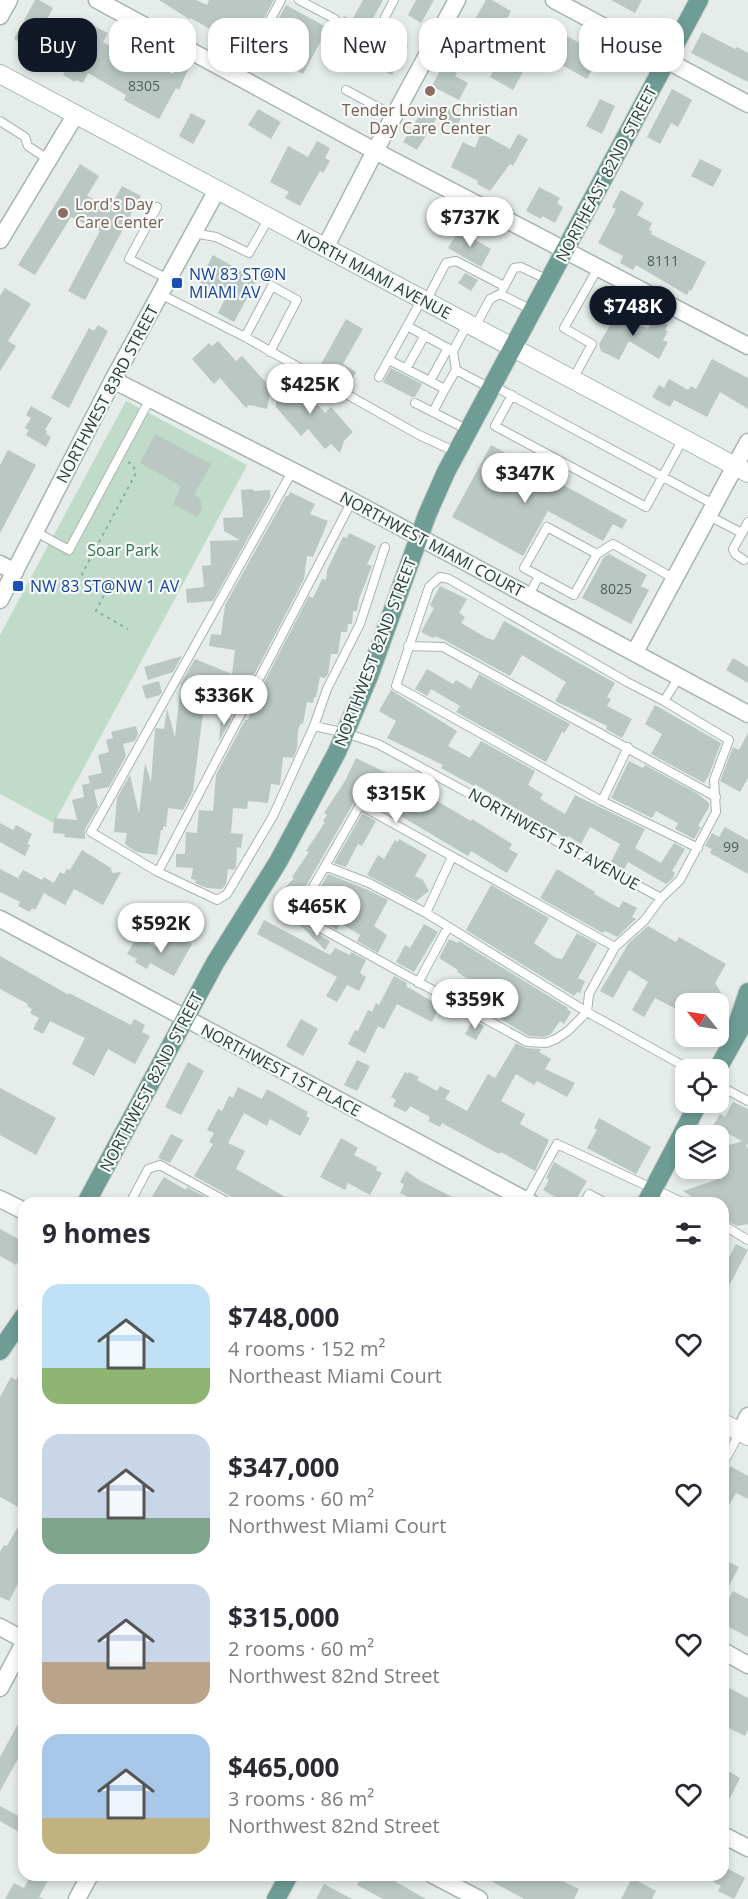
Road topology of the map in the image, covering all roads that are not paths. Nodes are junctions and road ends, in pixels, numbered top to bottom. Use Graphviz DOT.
graph roads {
  1 [pos="9,0"];
  2 [pos="97,0"];
  3 [pos="281,0"];
  4 [pos="299,0"];
  5 [pos="394,0"];
  6 [pos="457,0"];
  7 [pos="554,0"];
  8 [pos="699,0"];
  9 [pos="0,16"];
  10 [pos="385,17"];
  11 [pos="332,18"];
  12 [pos="587,18"];
  13 [pos="684,29"];
  14 [pos="684,70"];
  15 [pos="661,72"];
  16 [pos="0,74"];
  17 [pos="239,77"];
  18 [pos="346,90"];
  19 [pos="748,104"];
  20 [pos="76,114"];
  21 [pos="394,116"];
  22 [pos="0,121"];
  23 [pos="375,151"];
  24 [pos="49,160"];
  25 [pos="217,190"];
  26 [pos="157,207"];
  27 [pos="269,218"];
  28 [pos="194,233"];
  29 [pos="0,240"];
  30 [pos="326,248"];
  31 [pos="565,251"];
  32 [pos="598,268"];
  33 [pos="168,279"];
  34 [pos="548,280"];
  35 [pos="502,290"];
  36 [pos="160,294"];
  37 [pos="424,300"];
  38 [pos="532,310"];
  39 [pos="472,325"];
  40 [pos="407,326"];
  41 [pos="425,335"];
  42 [pos="245,338"];
  43 [pos="748,346"];
  44 [pos="512,347"];
  45 [pos="270,352"];
  46 [pos="446,352"];
  47 [pos="388,360"];
  48 [pos="410,366"];
  49 [pos="456,370"];
  50 [pos="430,376"];
  51 [pos="379,377"];
  52 [pos="573,379"];
  53 [pos="113,380"];
  54 [pos="491,386"];
  55 [pos="445,389"];
  56 [pos="512,395"];
  57 [pos="150,399"];
  58 [pos="415,403"];
  59 [pos="433,412"];
  60 [pos="482,422"];
  61 [pos="682,439"];
  62 [pos="748,442"];
  63 [pos="456,452"];
  64 [pos="293,470"];
  65 [pos="742,470"];
  66 [pos="662,476"];
  67 [pos="352,501"];
  68 [pos="712,511"];
  69 [pos="748,522"];
  70 [pos="36,532"];
  71 [pos="742,533"];
  72 [pos="419,537"];
  73 [pos="385,547"];
  74 [pos="597,554"];
  75 [pos="744,560"];
  76 [pos="7,568"];
  77 [pos="539,576"];
  78 [pos="675,579"];
  79 [pos="529,595"];
  80 [pos="0,600"];
  81 [pos="408,646"];
  82 [pos="636,652"];
  83 [pos="679,677"];
  84 [pos="664,701"];
  85 [pos="748,714"];
  86 [pos="314,726"];
  87 [pos="346,733"];
  88 [pos="628,747"];
  89 [pos="716,797"];
  90 [pos="602,801"];
  91 [pos="698,848"];
  92 [pos="452,857"];
  93 [pos="325,866"];
  94 [pos="158,872"];
  95 [pos="661,898"];
  96 [pos="426,913"];
  97 [pos="0,919"];
  98 [pos="448,927"];
  99 [pos="615,948"];
  100 [pos="418,983"];
  101 [pos="748,992"];
  102 [pos="587,1012"];
  103 [pos="748,1015"];
  104 [pos="185,1018"];
  105 [pos="733,1038"];
  106 [pos="722,1059"];
  107 [pos="675,1060"];
  108 [pos="729,1091"];
  109 [pos="748,1101"];
  110 [pos="693,1113"];
  111 [pos="649,1196"];
  112 [pos="89,1197"];
  113 [pos="133,1197"];
  114 [pos="218,1197"];
  115 [pos="518,1197"];
  116 [pos="530,1197"];
  117 [pos="0,1199"];
  118 [pos="18,1208"];
  119 [pos="729,1229"];
  120 [pos="748,1240"];
  121 [pos="18,1325"];
  122 [pos="0,1351"];
  123 [pos="729,1424"];
  124 [pos="745,1428"];
  125 [pos="729,1454"];
  126 [pos="0,1628"];
  127 [pos="18,1638"];
  128 [pos="18,1654"];
  129 [pos="729,1654"];
  130 [pos="748,1665"];
  131 [pos="0,1688"];
  132 [pos="729,1838"];
  133 [pos="748,1848"];
  134 [pos="87,1881"];
  135 [pos="285,1881"];
  136 [pos="444,1881"];
  137 [pos="77,1899"];
  138 [pos="276,1899"];
  139 [pos="479,1899"];
  1 -- 9 [label="street"];
  2 -- 17 [label="street"];
  3 -- 17 [label="lane"];
  4 -- 11 [label="lane"];
  5 -- 10 [label="lane"];
  6 -- 21 [label="street"];
  7 -- 12 [label="street"];
  8 -- 13 [label="main road, NORTHEAST 82ND STREET"];
  14 -- 19 [label="street"];
  15 -- 31 [label="main road, NORTHEAST 82ND STREET"];
  16 -- 20 [label="main road, NORTH MIAMI AVENUE"];
  17 -- 23 [label="street"];
  18 -- 21 [label="lane"];
  20 -- 24 [label="street"];
  20 -- 25 [label="main road, NORTH MIAMI AVENUE"];
  21 -- 23 [label="street"];
  22 -- 24 [label="lane"];
  23 -- 30 [label="street"];
  23 -- 31 [label="street"];
  24 -- 29 [label="street"];
  25 -- 27 [label="main road, NORTH MIAMI AVENUE"];
  25 -- 28 [label="street, NORTHWEST 83RD STREET"];
  26 -- 33 [label="lane"];
  27 -- 28 [label="lane"];
  27 -- 30 [label="main road, NORTH MIAMI AVENUE"];
  28 -- 33 [label="street, NORTHWEST 83RD STREET"];
  30 -- 37 [label="main road, NORTH MIAMI AVENUE"];
  31 -- 32 [label="street"];
  31 -- 34 [label="main road, NORTHEAST 82ND STREET"];
  32 -- 43 [label="street"];
  32 -- 52 [label="lane"];
  33 -- 36 [label="street, NORTHWEST 83RD STREET"];
  34 -- 35 [label="lane"];
  34 -- 38 [label="main road, NORTHEAST 82ND STREET"];
  35 -- 37 [label="lane"];
  35 -- 38 [label="lane"];
  35 -- 39 [label="lane"];
  36 -- 42 [label="lane"];
  36 -- 53 [label="street, NORTHWEST 83RD STREET"];
  37 -- 39 [label="main road, NORTH MIAMI AVENUE"];
  37 -- 40 [label="lane"];
  38 -- 44 [label="main road, NORTHEAST 82ND STREET"];
  39 -- 44 [label="main road, NORTH MIAMI AVENUE"];
  39 -- 46 [label="lane"];
  40 -- 41 [label="lane"];
  40 -- 47 [label="lane"];
  41 -- 46 [label="lane"];
  41 -- 48 [label="lane"];
  42 -- 45 [label="lane"];
  42 -- 45 [label="lane"];
  44 -- 52 [label="main road, NORTH MIAMI AVENUE"];
  44 -- 54 [label="main road, NORTHWEST 82ND STREET"];
  45 -- 63 [label="lane"];
  46 -- 49 [label="lane"];
  46 -- 50 [label="lane"];
  47 -- 48 [label="lane"];
  47 -- 51 [label="lane"];
  48 -- 50 [label="lane"];
  49 -- 54 [label="lane"];
  49 -- 55 [label="lane"];
  50 -- 55 [label="lane"];
  52 -- 61 [label="main road, NORTH MIAMI AVENUE"];
  53 -- 57 [label="street, NORTHWEST MIAMI COURT"];
  53 -- 70 [label="street, NORTHWEST 83RD STREET"];
  54 -- 56 [label="lane"];
  54 -- 60 [label="main road, NORTHWEST 82ND STREET"];
  55 -- 59 [label="lane"];
  56 -- 60 [label="lane"];
  56 -- 66 [label="lane"];
  57 -- 64 [label="street, NORTHWEST MIAMI COURT"];
  57 -- 70 [label="lane"];
  58 -- 59 [label="lane"];
  59 -- 60 [label="lane"];
  60 -- 63 [label="main road, NORTHWEST 82ND STREET"];
  60 -- 66 [label="lane"];
  61 -- 65 [label="main road, NORTH MIAMI AVENUE"];
  61 -- 66 [label="lane"];
  62 -- 65 [label="street"];
  63 -- 72 [label="main road, NORTHWEST 82ND STREET"];
  64 -- 67 [label="street, NORTHWEST MIAMI COURT"];
  64 -- 94 [label="lane"];
  65 -- 68 [label="street"];
  66 -- 68 [label="lane"];
  67 -- 72 [label="street, NORTHWEST MIAMI COURT"];
  67 -- 94 [label="lane"];
  68 -- 71 [label="lane"];
  68 -- 78 [label="street"];
  69 -- 71 [label="lane"];
  70 -- 76 [label="street, NORTHWEST 83RD STREET"];
  71 -- 75 [label="lane"];
  72 -- 79 [label="street, NORTHWEST MIAMI COURT"];
  72 -- 87 [label="main road, NORTHWEST 82ND STREET"];
  73 -- 86 [label="lane"];
  74 -- 77 [label="lane"];
  74 -- 77 [label="lane"];
  74 -- 78 [label="lane"];
  76 -- 80 [label="street, NORTHWEST 83RD STREET"];
  77 -- 79 [label="lane"];
  78 -- 82 [label="street"];
  79 -- 82 [label="street, NORTHWEST MIAMI COURT"];
  81 -- 84 [label="lane"];
  81 -- 88 [label="lane"];
  81 -- 90 [label="lane"];
  82 -- 83 [label="street, NORTHWEST MIAMI COURT"];
  83 -- 84 [label="lane"];
  83 -- 85 [label="street, NORTHWEST MIAMI COURT"];
  84 -- 89 [label="lane"];
  86 -- 87 [label="lane, NORTHWEST 1ST AVENUE"];
  86 -- 94 [label="lane"];
  87 -- 95 [label="lane, NORTHWEST 1ST AVENUE"];
  87 -- 104 [label="main road, NORTHWEST 82ND STREET"];
  88 -- 89 [label="lane"];
  88 -- 90 [label="lane"];
  89 -- 91 [label="lane"];
  90 -- 91 [label="lane"];
  91 -- 95 [label="lane"];
  92 -- 93 [label="lane"];
  92 -- 96 [label="lane"];
  92 -- 99 [label="lane"];
  93 -- 96 [label="lane"];
  93 -- 100 [label="lane"];
  95 -- 99 [label="lane"];
  96 -- 98 [label="lane"];
  97 -- 104 [label="street, NORTHWEST 1ST PLACE"];
  98 -- 100 [label="lane"];
  98 -- 102 [label="lane"];
  99 -- 102 [label="lane"];
  100 -- 102 [label="lane"];
  101 -- 105 [label="main road"];
  102 -- 107 [label="lane"];
  103 -- 105 [label="main road"];
  104 -- 112 [label="main road, NORTHWEST 82ND STREET"];
  104 -- 115 [label="street, NORTHWEST 1ST PLACE"];
  105 -- 106 [label="main road"];
  108 -- 109 [label="lane"];
  110 -- 111 [label="main road"];
  111 -- 116 [label="lane"];
  113 -- 114 [label="lane"];
  117 -- 118 [label="street"];
  119 -- 120 [label="lane"];
  121 -- 122 [label="main road"];
  123 -- 124 [label="main road"];
  124 -- 125 [label="lane"];
  126 -- 127 [label="street"];
  128 -- 131 [label="street"];
  129 -- 130 [label="street"];
  132 -- 133 [label="street"];
  134 -- 137 [label="street"];
  135 -- 138 [label="main road"];
  136 -- 139 [label="street"];
}
